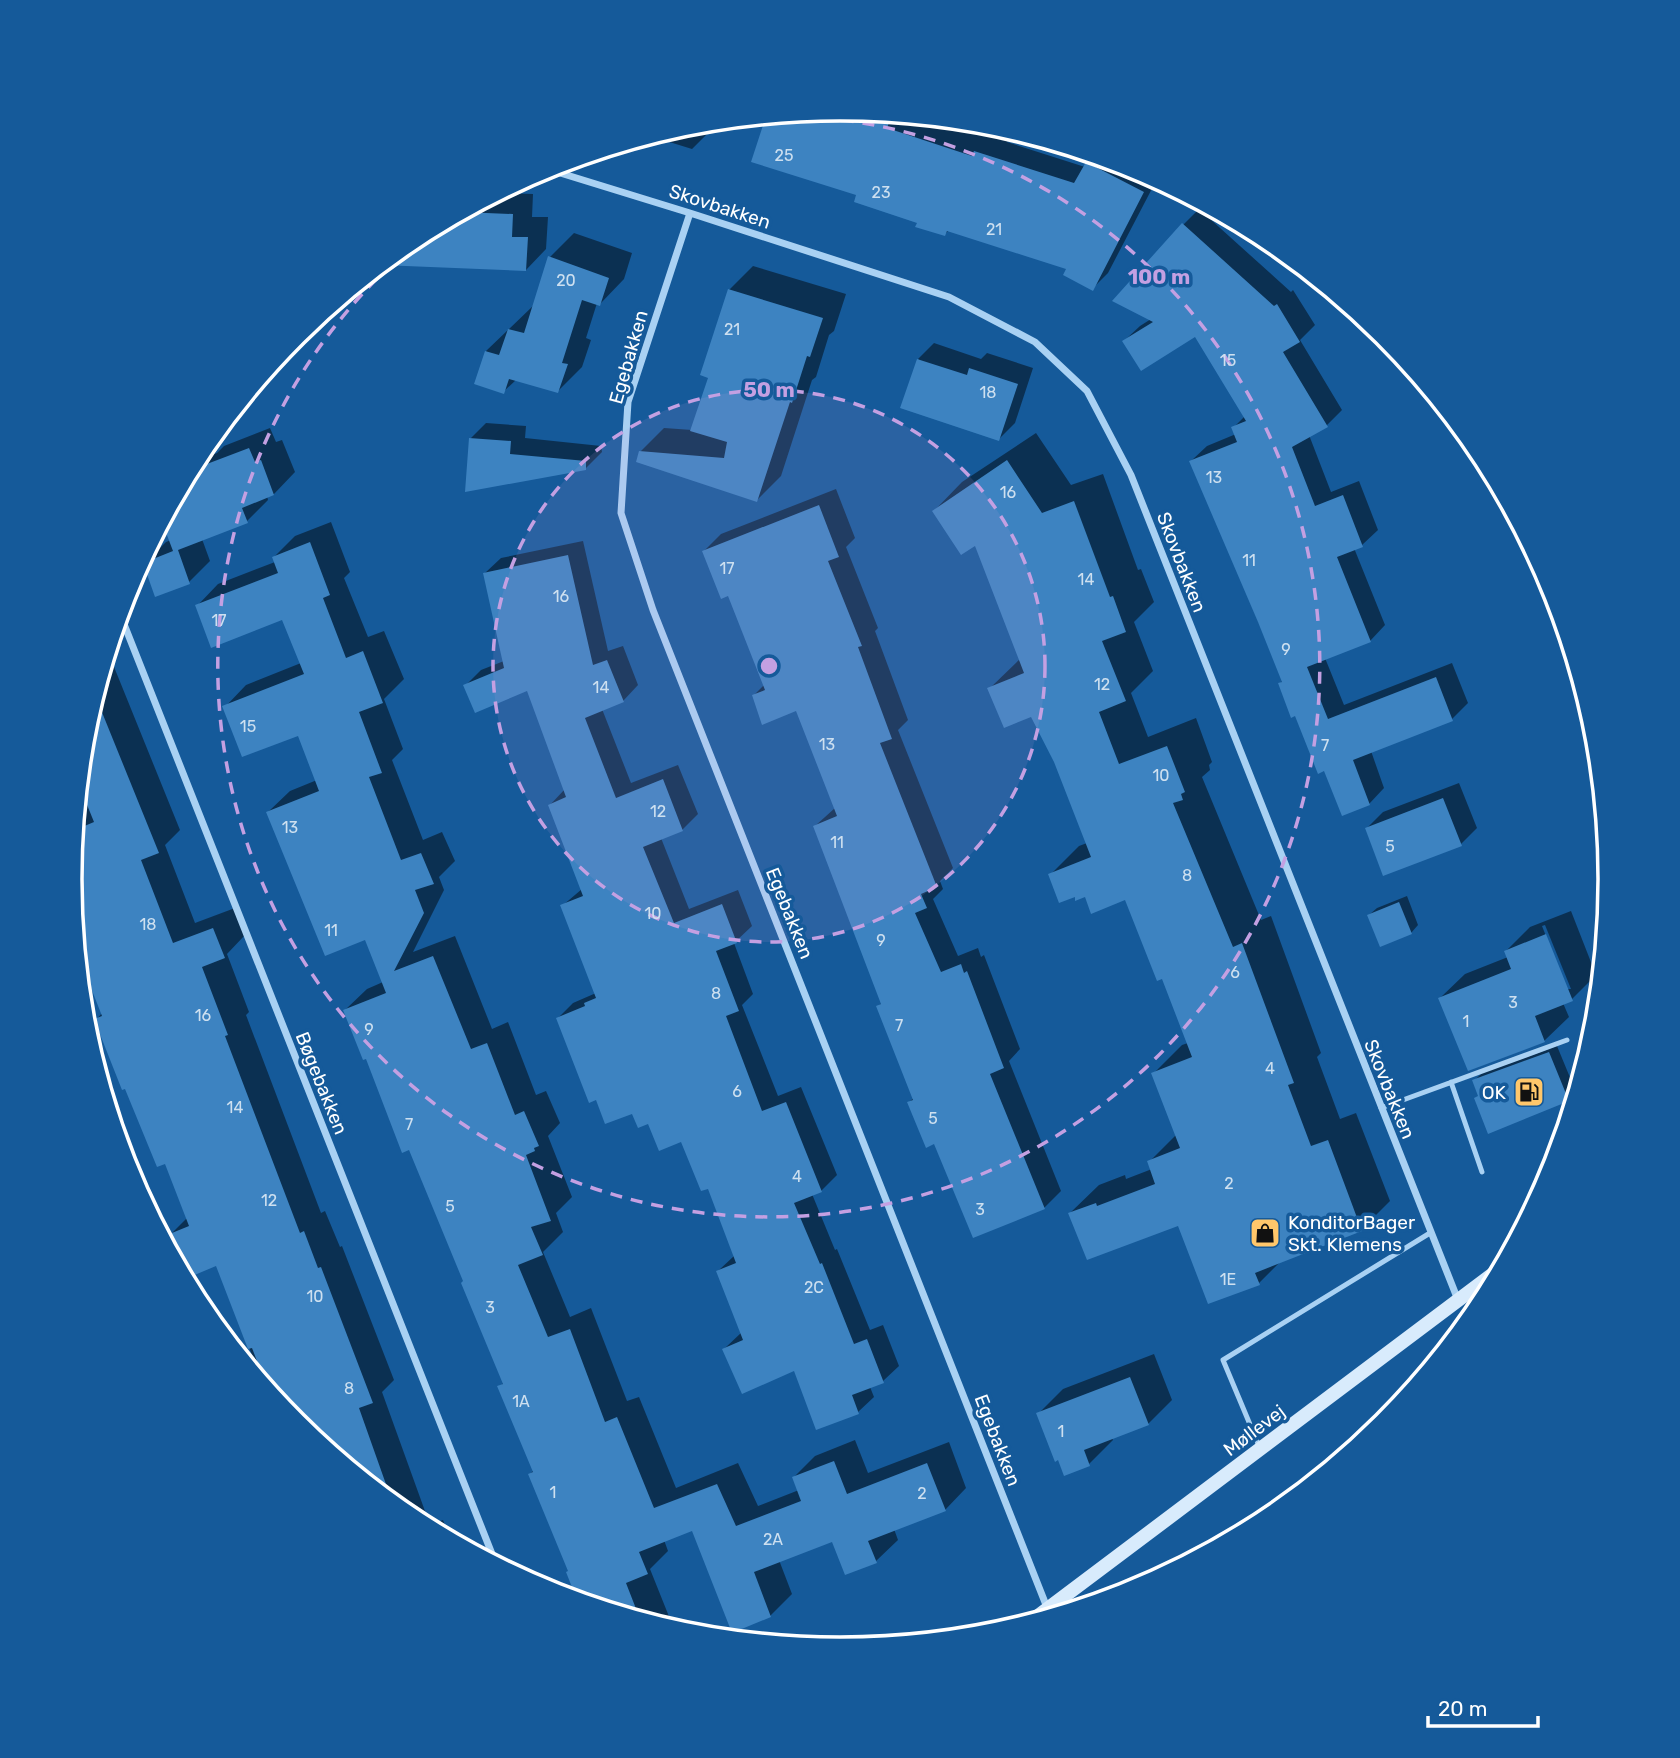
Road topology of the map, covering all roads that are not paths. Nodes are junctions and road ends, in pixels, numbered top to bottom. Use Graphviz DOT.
graph roads {
  1 [pos="563,174"];
  2 [pos="690,213"];
  3 [pos="125,627"];
  4 [pos="1567,1040"];
  5 [pos="1451,1082"];
  6 [pos="1381,1108"];
  7 [pos="1482,1172"];
  8 [pos="1430,1233"];
  9 [pos="1480,1283"];
  10 [pos="1458,1300"];
  11 [pos="1260,1449"];
  12 [pos="491,1551"];
  13 [pos="1053,1606"];
  14 [pos="1047,1608"];
  1 -- 2 [label="street, Skovbakken"];
  2 -- 6 [label="street, Skovbakken"];
  2 -- 14 [label="street, Egebakken"];
  3 -- 12 [label="street, Bøgebakken"];
  4 -- 5 [label="lane"];
  5 -- 6 [label="lane"];
  5 -- 7 [label="lane"];
  6 -- 8 [label="street, Skovbakken"];
  8 -- 10 [label="street, Skovbakken"];
  8 -- 11 [label="lane"];
  9 -- 10 [label="street, Møllevej"];
  10 -- 11 [label="street, Møllevej"];
  11 -- 13 [label="street, Møllevej"];
}
